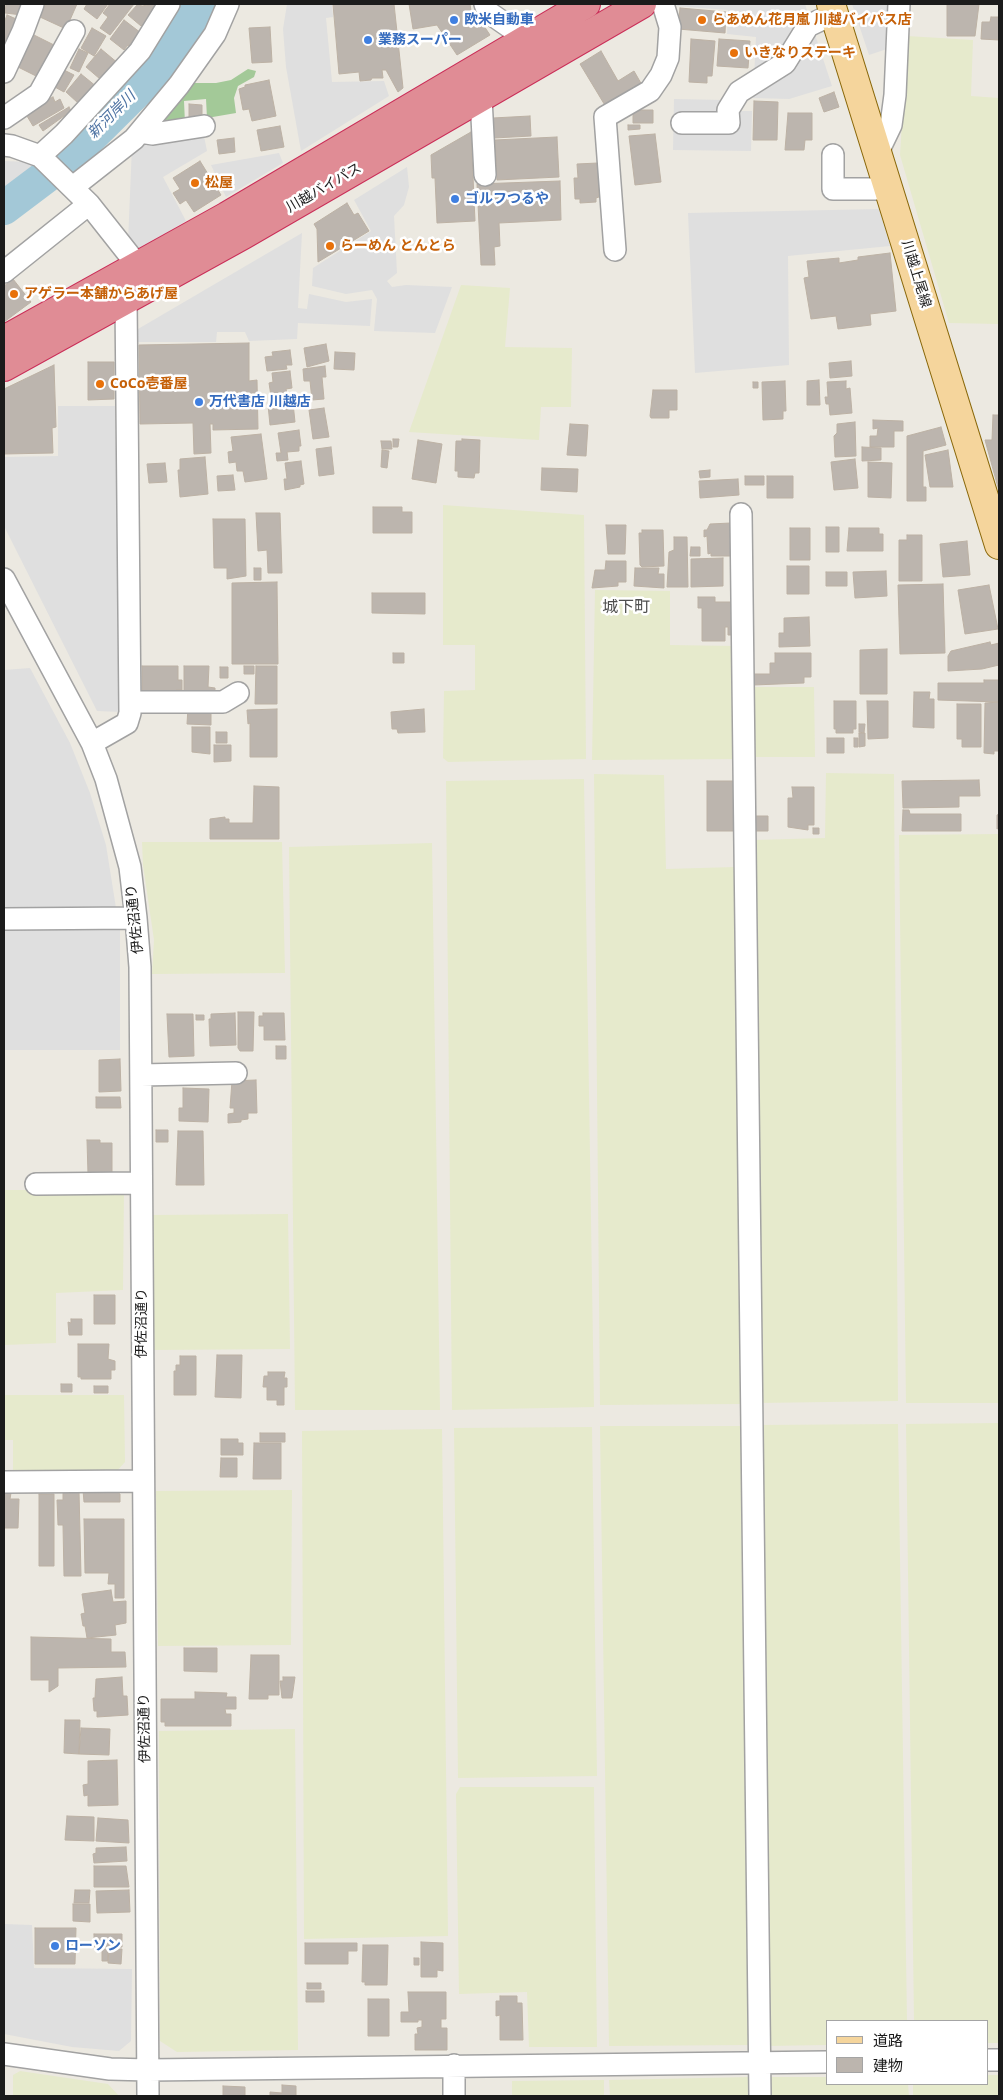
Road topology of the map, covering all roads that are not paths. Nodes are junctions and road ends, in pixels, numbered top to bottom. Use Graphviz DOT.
graph roads {
  1 [pos="33,4"];
  2 [pos="169,4"];
  3 [pos="228,4"];
  4 [pos="485,4"];
  5 [pos="586,4"];
  6 [pos="642,4"];
  7 [pos="663,4"];
  8 [pos="899,4"];
  9 [pos="833,9"];
  10 [pos="74,31"];
  11 [pos="527,39"];
  12 [pos="4,72"];
  13 [pos="481,98"];
  14 [pos="4,118"];
  15 [pos="682,122"];
  16 [pos="4,125"];
  17 [pos="204,126"];
  18 [pos="140,132"];
  19 [pos="8,145"];
  20 [pos="878,152"];
  21 [pos="833,155"];
  22 [pos="40,156"];
  23 [pos="485,175"];
  24 [pos="73,187"];
  25 [pos="889,188"];
  26 [pos="89,204"];
  27 [pos="615,250"];
  28 [pos="138,266"];
  29 [pos="4,272"];
  30 [pos="126,300"];
  31 [pos="4,340"];
  32 [pos="4,367"];
  33 [pos="741,514"];
  34 [pos="999,545"];
  35 [pos="4,579"];
  36 [pos="238,693"];
  37 [pos="131,702"];
  38 [pos="92,744"];
  39 [pos="136,918"];
  40 [pos="4,919"];
  41 [pos="236,1073"];
  42 [pos="141,1075"];
  43 [pos="141,1182"];
  44 [pos="36,1184"];
  45 [pos="4,1482"];
  46 [pos="142,1482"];
  47 [pos="4,2054"];
  48 [pos="760,2062"];
  49 [pos="826,2062"];
  50 [pos="454,2065"];
  51 [pos="148,2070"];
  52 [pos="148,2096"];
  53 [pos="454,2096"];
  54 [pos="760,2096"];
  1 -- 12 [label="street"];
  2 -- 22 [label="street"];
  3 -- 18 [label="street"];
  4 -- 11 [label="street"];
  5 -- 11 [label="highway, 川越バイパス"];
  6 -- 13 [label="highway, 川越バイパス"];
  7 -- 27 [label="street"];
  8 -- 20 [label="street"];
  9 -- 15 [label="street"];
  9 -- 20 [label="main road, 川越上尾線"];
  10 -- 14 [label="street"];
  11 -- 28 [label="highway, 川越バイパス"];
  13 -- 23 [label="street"];
  13 -- 30 [label="highway, 川越バイパス"];
  16 -- 19 [label="street"];
  17 -- 18 [label="street"];
  18 -- 24 [label="street"];
  19 -- 22 [label="street"];
  20 -- 25 [label="main road, 川越上尾線"];
  21 -- 25 [label="street"];
  22 -- 24 [label="street"];
  24 -- 26 [label="street"];
  25 -- 34 [label="main road, 川越上尾線"];
  26 -- 28 [label="street"];
  26 -- 29 [label="street"];
  28 -- 31 [label="highway, 川越バイパス"];
  30 -- 32 [label="highway, 川越バイパス"];
  30 -- 37 [label="street"];
  33 -- 48 [label="street"];
  35 -- 38 [label="street, 伊佐沼通り"];
  36 -- 37 [label="street"];
  37 -- 38 [label="street"];
  38 -- 39 [label="street, 伊佐沼通り"];
  39 -- 40 [label="street"];
  39 -- 42 [label="street, 伊佐沼通り"];
  41 -- 42 [label="street"];
  42 -- 43 [label="street, 伊佐沼通り"];
  43 -- 44 [label="street"];
  43 -- 46 [label="street, 伊佐沼通り"];
  45 -- 46 [label="street"];
  46 -- 51 [label="street, 伊佐沼通り"];
  47 -- 51 [label="street"];
  48 -- 49 [label="street"];
  48 -- 50 [label="street"];
  48 -- 54 [label="street"];
  50 -- 51 [label="street"];
  50 -- 53 [label="street"];
  51 -- 52 [label="street, 伊佐沼通り"];
}
